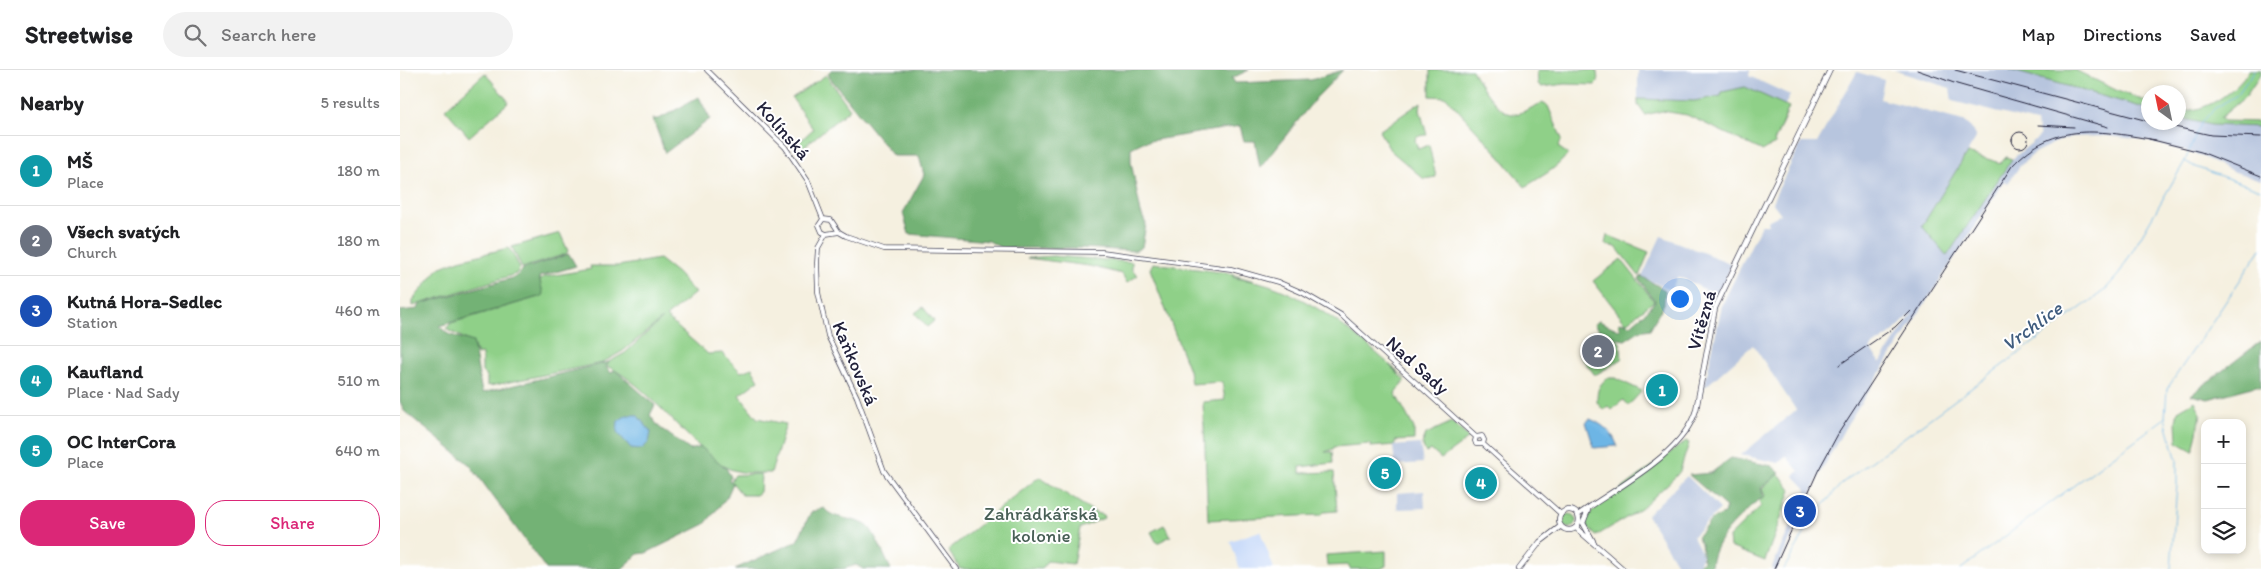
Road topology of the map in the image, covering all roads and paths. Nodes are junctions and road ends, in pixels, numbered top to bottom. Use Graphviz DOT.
graph roads {
  1 [pos="707,70"];
  2 [pos="1830,70"];
  3 [pos="824,219"];
  4 [pos="834,226"];
  5 [pos="832,231"];
  6 [pos="839,232"];
  7 [pos="824,233"];
  8 [pos="1590,506"];
  9 [pos="1561,514"];
  10 [pos="1578,515"];
  11 [pos="1560,526"];
  12 [pos="1576,528"];
  13 [pos="1596,545"];
  14 [pos="956,569"];
  15 [pos="1519,569"];
  16 [pos="1623,569"];
  1 -- 3 [label="street, Kolínská"];
  2 -- 8 [label="main road, Vítězná"];
  3 -- 4 [label="street"];
  3 -- 7 [label="street"];
  4 -- 5 [label="street"];
  4 -- 6 [label="street"];
  5 -- 6 [label="street"];
  5 -- 7 [label="street"];
  6 -- 9 [label="street, Nad Sady"];
  7 -- 14 [label="street, Kaňkovská"];
  8 -- 10 [label="main road, Vítězná"];
  8 -- 13 [label="main road"];
  9 -- 10 [label="main road"];
  9 -- 11 [label="main road"];
  10 -- 12 [label="main road"];
  11 -- 12 [label="main road"];
  11 -- 15 [label="main road"];
  12 -- 13 [label="main road"];
  13 -- 16 [label="main road"];
}
